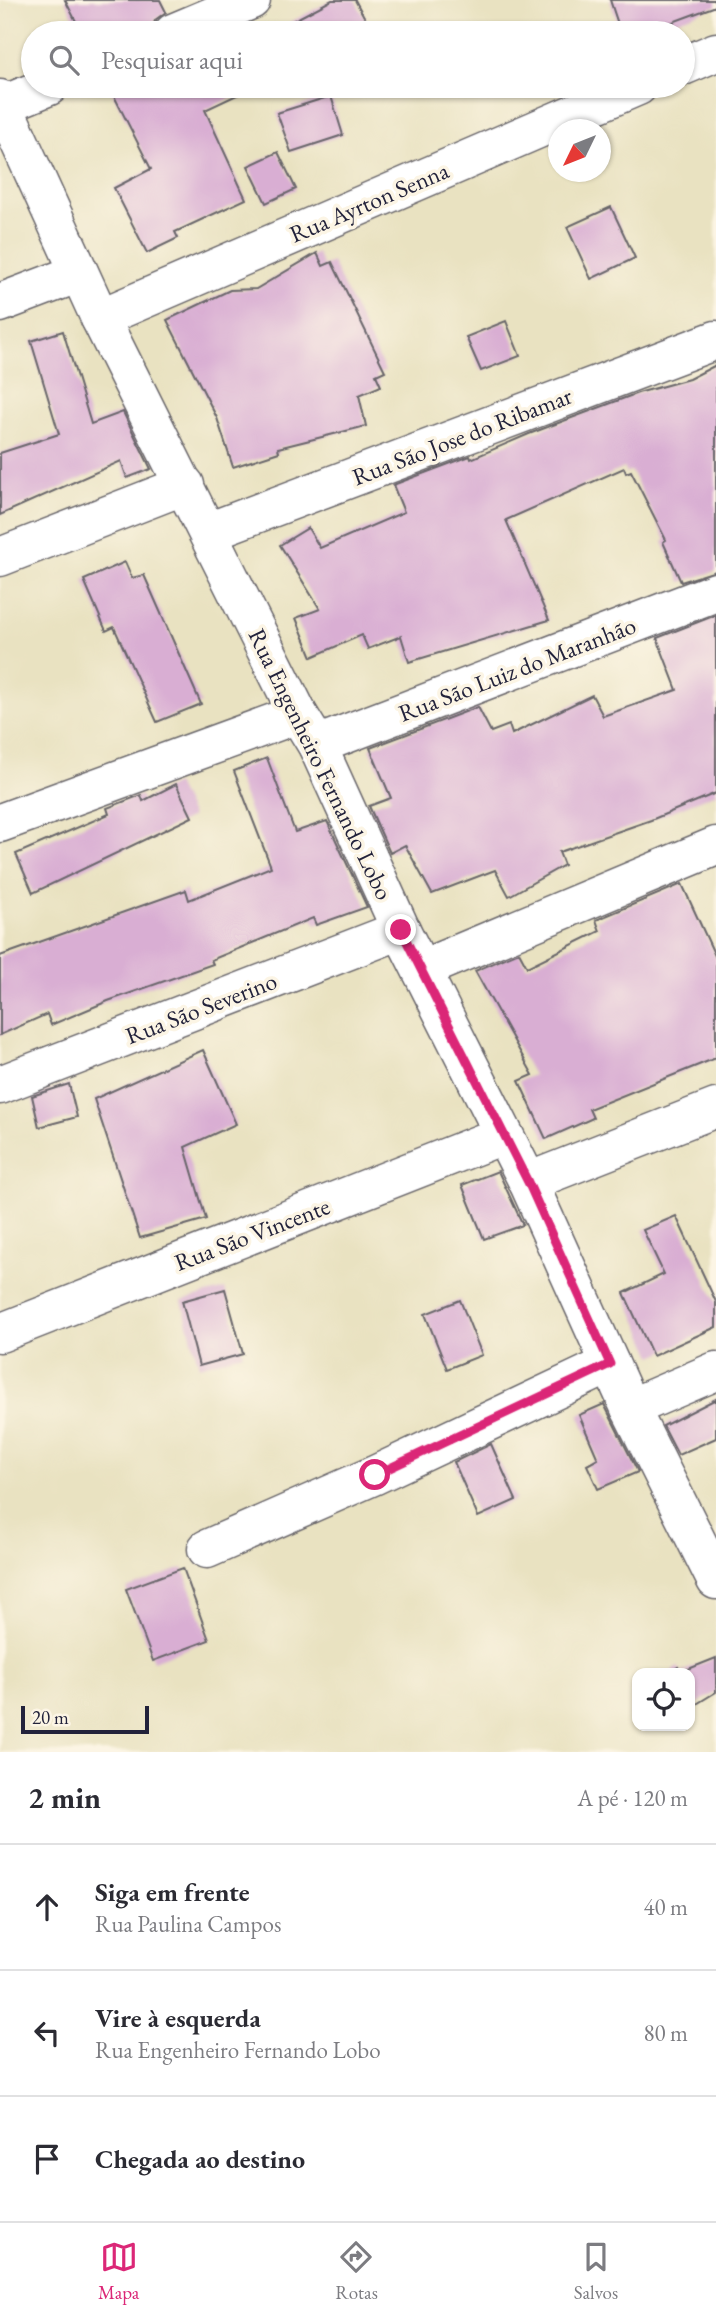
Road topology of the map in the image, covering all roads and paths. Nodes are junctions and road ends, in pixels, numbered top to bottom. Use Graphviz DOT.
graph roads {
  1 [pos="251,0"];
  2 [pos="201,21"];
  3 [pos="716,52"];
  4 [pos="695,61"];
  5 [pos="21,96"];
  6 [pos="610,98"];
  7 [pos="2,102"];
  8 [pos="79,273"];
  9 [pos="0,303"];
  10 [pos="100,318"];
  11 [pos="716,340"];
  12 [pos="185,485"];
  13 [pos="208,532"];
  14 [pos="0,557"];
  15 [pos="716,592"];
  16 [pos="308,730"];
  17 [pos="0,822"];
  18 [pos="716,846"];
  19 [pos="401,930"];
  20 [pos="422,969"];
  21 [pos="0,1084"];
  22 [pos="716,1108"];
  23 [pos="503,1135"];
  24 [pos="528,1182"];
  25 [pos="0,1333"];
  26 [pos="610,1364"];
  27 [pos="716,1371"];
  28 [pos="630,1408"];
  29 [pos="207,1549"];
  30 [pos="715,1578"];
  1 -- 2 [label="street"];
  3 -- 4 [label="street"];
  5 -- 7 [label="street"];
  6 -- 10 [label="street, Rua Ayrton Senna"];
  7 -- 8 [label="street, Rua Engenheiro Fernando Lobo"];
  8 -- 9 [label="street"];
  8 -- 10 [label="street, Rua Engenheiro Fernando Lobo"];
  10 -- 12 [label="street, Rua Engenheiro Fernando Lobo"];
  11 -- 13 [label="street, Rua São Jose do Ribamar"];
  12 -- 13 [label="street, Rua Engenheiro Fernando Lobo"];
  12 -- 14 [label="street"];
  13 -- 16 [label="street, Rua Engenheiro Fernando Lobo"];
  15 -- 16 [label="street, Rua São Luiz do Maranhão"];
  16 -- 17 [label="street, Rua São Luiz do Maranhão"];
  16 -- 19 [label="street, Rua Engenheiro Fernando Lobo"];
  18 -- 20 [label="street"];
  19 -- 20 [label="street, Rua Engenheiro Fernando Lobo"];
  19 -- 21 [label="street, Rua São Severino"];
  20 -- 23 [label="street, Rua Engenheiro Fernando Lobo"];
  22 -- 24 [label="street"];
  23 -- 24 [label="street, Rua Engenheiro Fernando Lobo"];
  23 -- 25 [label="street, Rua São Vincente"];
  24 -- 26 [label="street, Rua Engenheiro Fernando Lobo"];
  26 -- 28 [label="street, Rua Engenheiro Fernando Lobo"];
  26 -- 29 [label="street"];
  27 -- 28 [label="street"];
  28 -- 30 [label="street, Rua Engenheiro Fernando Lobo"];
}
